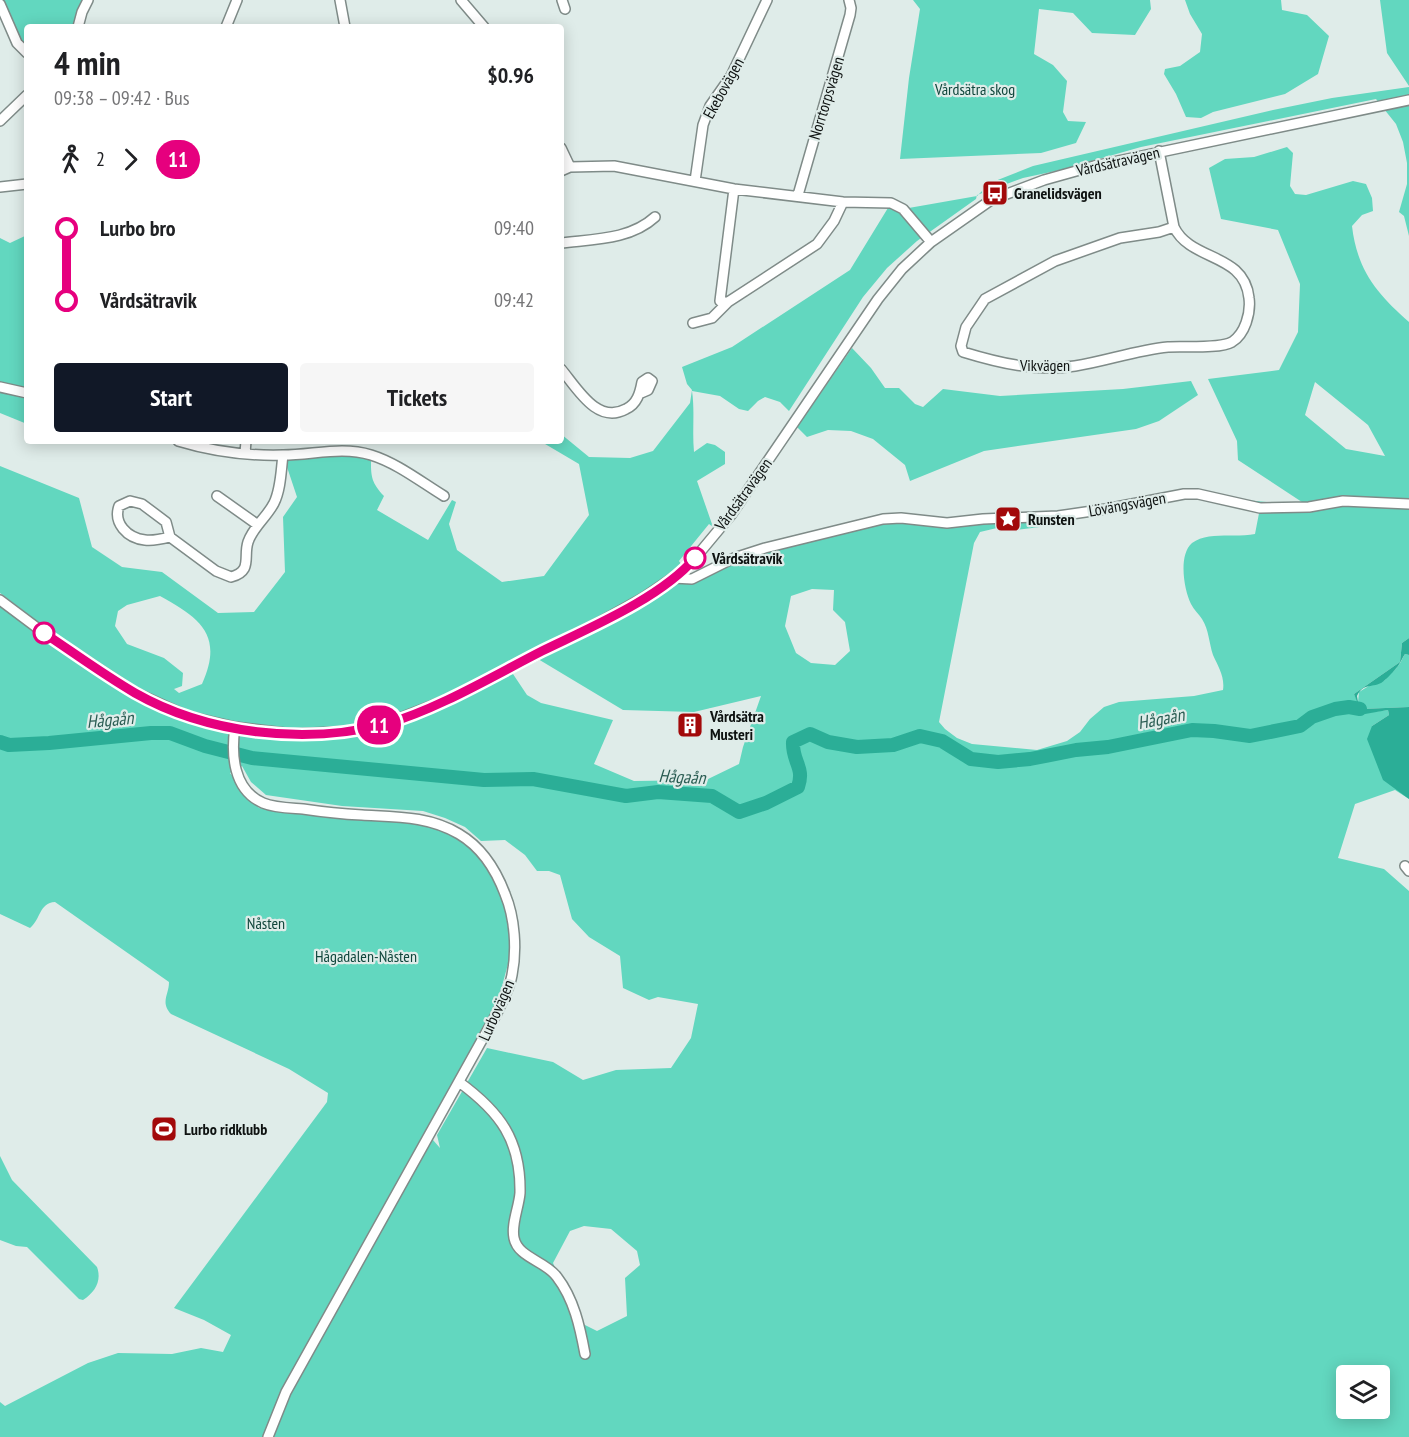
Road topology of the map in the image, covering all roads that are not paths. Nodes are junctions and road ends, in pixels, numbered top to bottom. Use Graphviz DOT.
graph roads {
  1 [pos="88,0"];
  2 [pos="237,0"];
  3 [pos="340,0"];
  4 [pos="461,0"];
  5 [pos="767,0"];
  6 [pos="849,0"];
  7 [pos="0,4"];
  8 [pos="79,24"];
  9 [pos="227,24"];
  10 [pos="344,24"];
  11 [pos="481,24"];
  12 [pos="24,50"];
  13 [pos="24,98"];
  14 [pos="1409,100"];
  15 [pos="0,121"];
  16 [pos="1159,151"];
  17 [pos="565,169"];
  18 [pos="695,181"];
  19 [pos="24,184"];
  20 [pos="0,188"];
  21 [pos="735,189"];
  22 [pos="798,195"];
  23 [pos="843,202"];
  24 [pos="655,217"];
  25 [pos="1174,227"];
  26 [pos="564,243"];
  27 [pos="932,243"];
  28 [pos="728,302"];
  29 [pos="693,323"];
  30 [pos="564,373"];
  31 [pos="0,387"];
  32 [pos="24,392"];
  33 [pos="640,393"];
  34 [pos="191,444"];
  35 [pos="246,444"];
  36 [pos="245,453"];
  37 [pos="283,455"];
  38 [pos="217,496"];
  39 [pos="444,496"];
  40 [pos="1409,504"];
  41 [pos="258,525"];
  42 [pos="170,537"];
  43 [pos="673,578"];
  44 [pos="0,600"];
  45 [pos="236,728"];
  46 [pos="459,1082"];
  47 [pos="585,1354"];
  48 [pos="268,1437"];
  1 -- 8 [label="street"];
  2 -- 9 [label="street"];
  3 -- 10 [label="street"];
  4 -- 11 [label="street"];
  5 -- 18 [label="street, Ekebovägen"];
  6 -- 22 [label="street, Norrtorpsvägen"];
  7 -- 12 [label="street"];
  13 -- 15 [label="street"];
  14 -- 16 [label="street, Vårdsätravägen"];
  16 -- 25 [label="street"];
  16 -- 27 [label="street, Vårdsätravägen"];
  17 -- 18 [label="street"];
  18 -- 21 [label="street"];
  19 -- 20 [label="street"];
  21 -- 22 [label="street"];
  21 -- 28 [label="street"];
  22 -- 23 [label="street"];
  23 -- 27 [label="street"];
  23 -- 28 [label="street"];
  24 -- 26 [label="street"];
  25 -- 25 [label="street, Vikvägen"];
  27 -- 43 [label="street, Vårdsätravägen"];
  28 -- 29 [label="street"];
  30 -- 33 [label="street"];
  31 -- 32 [label="street"];
  34 -- 36 [label="street"];
  35 -- 36 [label="street"];
  36 -- 37 [label="street"];
  37 -- 39 [label="street"];
  37 -- 41 [label="street"];
  38 -- 41 [label="street"];
  40 -- 43 [label="street, Lövängsvägen"];
  41 -- 42 [label="street"];
  42 -- 42 [label="street"];
  43 -- 45 [label="street, Vårdsätravägen"];
  44 -- 45 [label="street, Vårdsätravägen"];
  45 -- 46 [label="street, Lurbovägen"];
  46 -- 47 [label="street"];
  46 -- 48 [label="street, Lurbovägen"];
}
